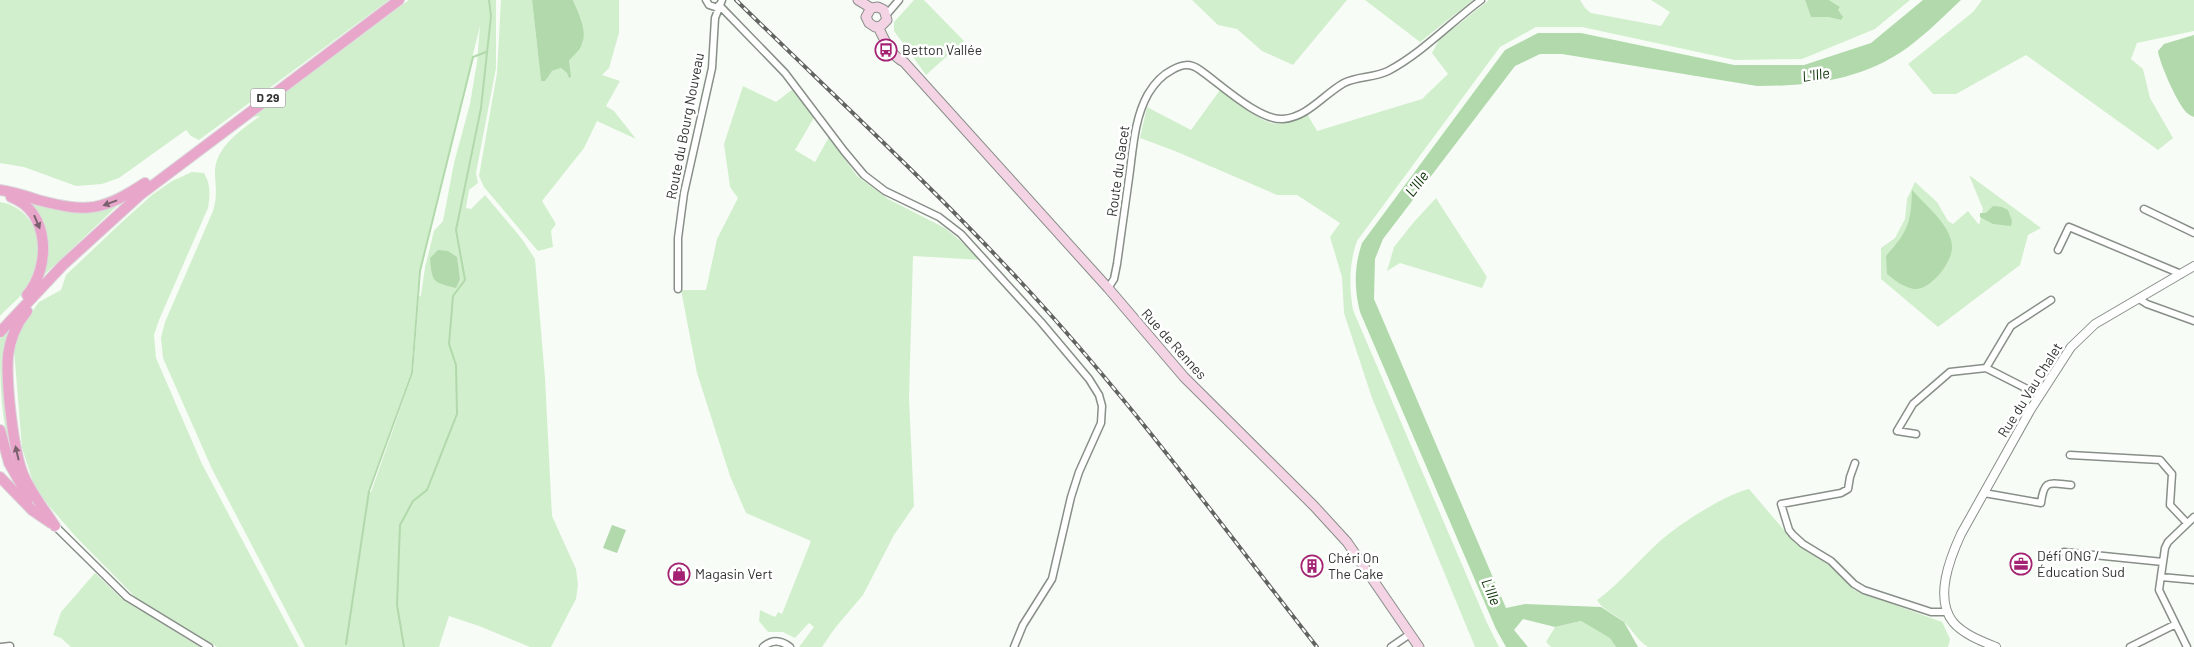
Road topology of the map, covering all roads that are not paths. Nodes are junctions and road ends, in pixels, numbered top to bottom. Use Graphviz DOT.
graph roads {
  1 [pos="399,0"];
  2 [pos="706,0"];
  3 [pos="851,0"];
  4 [pos="858,0"];
  5 [pos="899,0"];
  6 [pos="1481,0"];
  7 [pos="720,4"];
  8 [pos="869,11"];
  9 [pos="886,12"];
  10 [pos="881,26"];
  11 [pos="168,173"];
  12 [pos="0,190"];
  13 [pos="0,196"];
  14 [pos="2144,209"];
  15 [pos="2194,233"];
  16 [pos="2058,250"];
  17 [pos="63,265"];
  18 [pos="2194,266"];
  19 [pos="2181,274"];
  20 [pos="678,288"];
  21 [pos="1108,288"];
  22 [pos="2139,299"];
  23 [pos="2052,300"];
  24 [pos="2194,322"];
  25 [pos="0,328"];
  26 [pos="0,332"];
  27 [pos="1986,368"];
  28 [pos="2039,396"];
  29 [pos="0,430"];
  30 [pos="1916,434"];
  31 [pos="2070,455"];
  32 [pos="1855,463"];
  33 [pos="0,477"];
  34 [pos="2071,485"];
  35 [pos="1984,493"];
  36 [pos="2194,517"];
  37 [pos="2188,523"];
  38 [pos="55,526"];
  39 [pos="2064,552"];
  40 [pos="2163,562"];
  41 [pos="2161,577"];
  42 [pos="2194,580"];
  43 [pos="1947,612"];
  44 [pos="2174,625"];
  45 [pos="1410,634"];
  46 [pos="10,646"];
  47 [pos="1,647"];
  48 [pos="209,647"];
  49 [pos="763,647"];
  50 [pos="790,647"];
  51 [pos="1014,647"];
  52 [pos="1391,647"];
  53 [pos="1419,647"];
  54 [pos="1996,647"];
  55 [pos="2130,647"];
  56 [pos="2186,647"];
  1 -- 11 [label="main road, D 29"];
  2 -- 7 [label="street"];
  3 -- 8 [label="main road, Rue de Rennes"];
  4 -- 8 [label="main road, Rue de Rennes"];
  5 -- 9 [label="street"];
  6 -- 21 [label="street, Route du Gacet"];
  7 -- 20 [label="street, Route du Bourg Nouveau"];
  7 -- 51 [label="street"];
  8 -- 9 [label="main road, Rue de Rennes"];
  8 -- 10 [label="main road, Rue de Rennes"];
  9 -- 10 [label="main road"];
  10 -- 21 [label="main road, Rue de Rennes"];
  11 -- 12 [label="main road, one-way"];
  11 -- 17 [label="main road, D 29"];
  13 -- 25 [label="main road, one-way"];
  14 -- 15 [label="street"];
  16 -- 19 [label="street"];
  17 -- 26 [label="main road, D 29"];
  38 -- 17 [label="main road, one-way"];
  18 -- 19 [label="street, Rue du Vau Chalet"];
  19 -- 22 [label="street, Rue du Vau Chalet"];
  21 -- 45 [label="main road, Rue de Rennes"];
  22 -- 24 [label="street"];
  22 -- 28 [label="street, Rue du Vau Chalet"];
  23 -- 27 [label="street"];
  27 -- 28 [label="street"];
  27 -- 30 [label="street"];
  28 -- 35 [label="street, Rue du Vau Chalet"];
  29 -- 38 [label="main road"];
  31 -- 37 [label="street"];
  32 -- 43 [label="street"];
  33 -- 38 [label="main road"];
  34 -- 35 [label="street"];
  35 -- 43 [label="street, Rue du Vau Chalet"];
  36 -- 37 [label="street"];
  37 -- 40 [label="street"];
  38 -- 48 [label="street"];
  39 -- 40 [label="street"];
  40 -- 41 [label="street"];
  41 -- 42 [label="street"];
  41 -- 44 [label="street"];
  43 -- 54 [label="street"];
  44 -- 55 [label="street"];
  44 -- 56 [label="street"];
  45 -- 52 [label="street"];
  45 -- 53 [label="main road, Rue de Rennes"];
  46 -- 47 [label="street"];
  49 -- 50 [label="street"];
}
